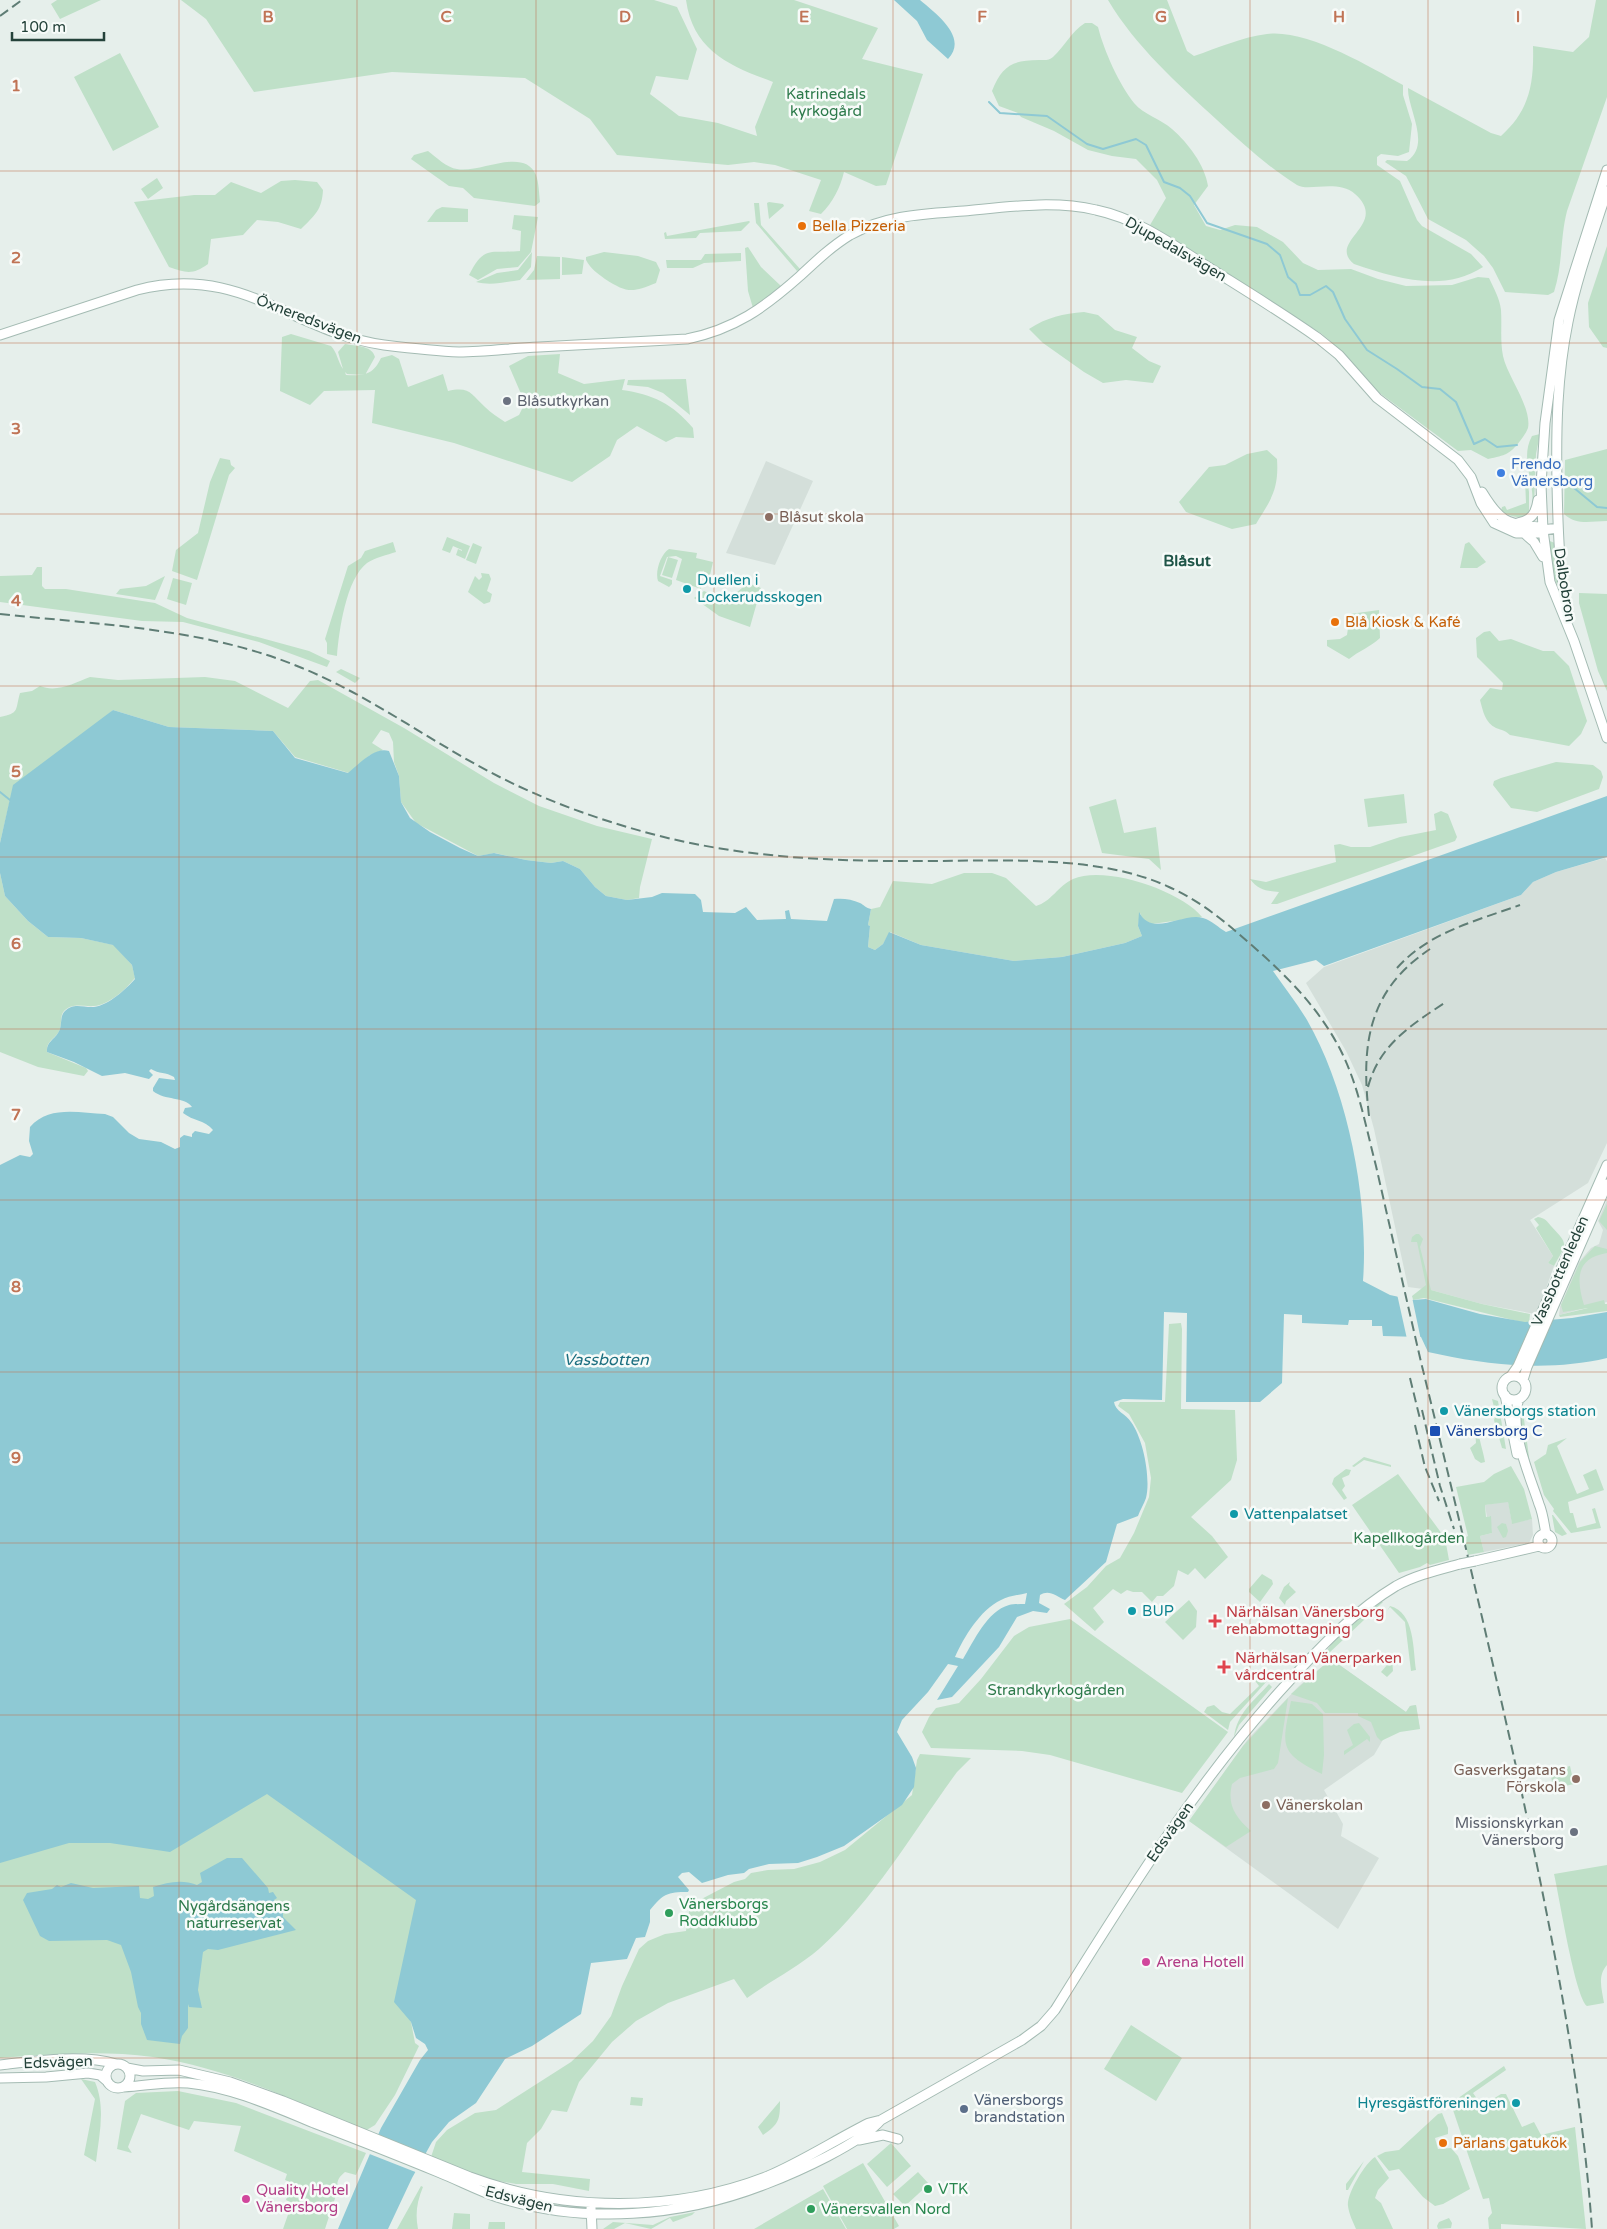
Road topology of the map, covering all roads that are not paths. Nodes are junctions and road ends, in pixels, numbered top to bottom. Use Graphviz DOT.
graph roads {
  1 [pos="1607,170"];
  2 [pos="1607,191"];
  3 [pos="0,335"];
  4 [pos="687,339"];
  5 [pos="1541,485"];
  6 [pos="1476,486"];
  7 [pos="1513,524"];
  8 [pos="1558,528"];
  9 [pos="1543,530"];
  10 [pos="1525,534"];
  11 [pos="1547,568"];
  12 [pos="1576,646"];
  13 [pos="1607,738"];
  14 [pos="1607,1165"];
  15 [pos="1607,1184"];
  16 [pos="1542,1320"];
  17 [pos="1522,1366"];
  18 [pos="1511,1376"];
  19 [pos="1523,1380"];
  20 [pos="1505,1396"];
  21 [pos="1518,1399"];
  22 [pos="1528,1478"];
  23 [pos="116,2064"];
  24 [pos="0,2065"];
  25 [pos="127,2068"];
  26 [pos="0,2078"];
  27 [pos="107,2081"];
  28 [pos="124,2087"];
  29 [pos="881,2120"];
  30 [pos="362,2137"];
  31 [pos="898,2139"];
  32 [pos="845,2145"];
  33 [pos="440,2168"];
  34 [pos="591,2203"];
  35 [pos="592,2214"];
  36 [pos="592,2229"];
  1 -- 5 [label="main road"];
  2 -- 8 [label="main road, Dalbobron"];
  3 -- 4 [label="main road, Öxneredsvägen"];
  4 -- 6 [label="main road, Djupedalsvägen"];
  5 -- 7 [label="main road"];
  5 -- 9 [label="main road, Dalbobron"];
  6 -- 7 [label="main road, Djupedalsvägen"];
  6 -- 10 [label="main road, Djupedalsvägen"];
  7 -- 9 [label="main road, Djupedalsvägen"];
  8 -- 9 [label="main road, Djupedalsvägen"];
  8 -- 12 [label="main road, Dalbobron"];
  9 -- 10 [label="main road, Djupedalsvägen"];
  9 -- 11 [label="main road, Dalbobron"];
  10 -- 11 [label="main road"];
  11 -- 12 [label="main road, Dalbobron"];
  12 -- 13 [label="main road, Dalbobron"];
  14 -- 16 [label="main road, Vassbottenleden"];
  15 -- 16 [label="main road, Vassbottenleden"];
  16 -- 17 [label="main road, Vassbottenleden"];
  17 -- 18 [label="main road, Vassbottenleden"];
  17 -- 19 [label="main road, Vassbottenleden"];
  18 -- 19 [label="main road"];
  18 -- 20 [label="main road"];
  19 -- 21 [label="main road"];
  20 -- 21 [label="main road"];
  20 -- 22 [label="main road"];
  21 -- 22 [label="main road"];
  22 -- 29 [label="main road, Edsvägen, bridge"];
  23 -- 24 [label="main road, Edsvägen"];
  23 -- 25 [label="main road, Edsvägen"];
  23 -- 27 [label="main road, Edsvägen"];
  25 -- 28 [label="main road"];
  25 -- 30 [label="main road, Edsvägen"];
  26 -- 27 [label="main road, Edsvägen"];
  27 -- 28 [label="main road, Edsvägen"];
  28 -- 30 [label="main road, Edsvägen"];
  29 -- 32 [label="main road, Edsvägen"];
  29 -- 34 [label="main road, Edsvägen"];
  30 -- 33 [label="main road, Edsvägen"];
  31 -- 32 [label="main road"];
  32 -- 35 [label="main road, Edsvägen"];
  33 -- 34 [label="main road, Edsvägen"];
  33 -- 35 [label="main road, Edsvägen"];
  34 -- 35 [label="main road"];
  35 -- 36 [label="main road"];
}
